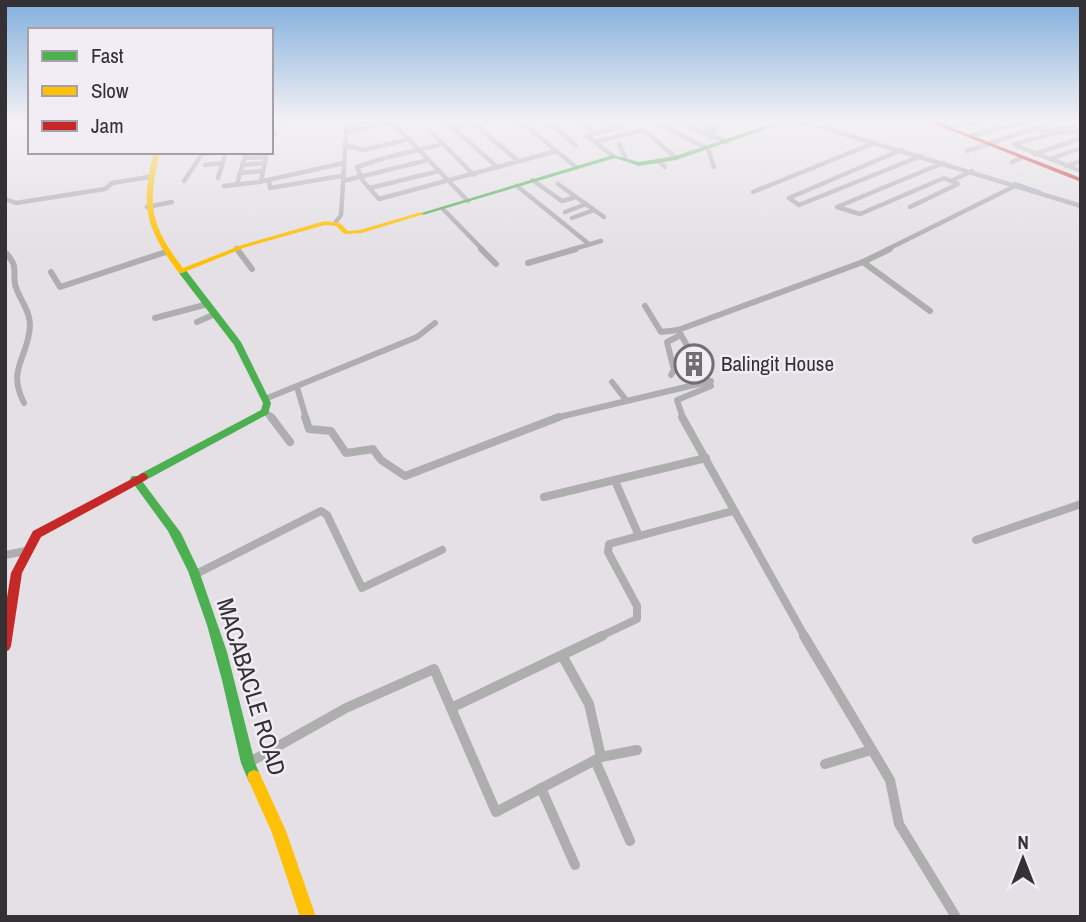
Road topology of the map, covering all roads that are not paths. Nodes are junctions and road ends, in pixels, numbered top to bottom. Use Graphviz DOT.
graph roads {
  1 [pos="153,164"];
  2 [pos="200,164"];
  3 [pos="223,164"];
  4 [pos="339,164"];
  5 [pos="344,164"];
  6 [pos="365,164"];
  7 [pos="412,164"];
  8 [pos="432,164"];
  9 [pos="463,164"];
  10 [pos="494,164"];
  11 [pos="507,164"];
  12 [pos="572,164"];
  13 [pos="586,164"];
  14 [pos="633,164"];
  15 [pos="662,164"];
  16 [pos="713,164"];
  17 [pos="823,164"];
  18 [pos="868,164"];
  19 [pos="902,164"];
  20 [pos="941,164"];
  21 [pos="947,164"];
  22 [pos="1039,164"];
  23 [pos="1060,164"];
  24 [pos="1072,164"];
  25 [pos="264,166"];
  26 [pos="1066,166"];
  27 [pos="242,167"];
  28 [pos="497,167"];
  29 [pos="576,167"];
  30 [pos="714,167"];
  31 [pos="439,171"];
  32 [pos="973,171"];
  33 [pos="1081,171"];
  34 [pos="474,175"];
  35 [pos="149,177"];
  36 [pos="360,177"];
  37 [pos="218,178"];
  38 [pos="342,178"];
  39 [pos="269,180"];
  40 [pos="532,180"];
  41 [pos="1081,180"];
  42 [pos="184,181"];
  43 [pos="951,181"];
  44 [pos="449,182"];
  45 [pos="558,184"];
  46 [pos="1017,185"];
  47 [pos="223,186"];
  48 [pos="517,186"];
  49 [pos="370,188"];
  50 [pos="753,192"];
  51 [pos="576,197"];
  52 [pos="5,199"];
  53 [pos="468,201"];
  54 [pos="172,202"];
  55 [pos="586,204"];
  56 [pos="1081,206"];
  57 [pos="147,207"];
  58 [pos="910,207"];
  59 [pos="443,209"];
  60 [pos="594,210"];
  61 [pos="565,212"];
  62 [pos="604,217"];
  63 [pos="572,218"];
  64 [pos="335,223"];
  65 [pos="601,241"];
  66 [pos="589,243"];
  67 [pos="237,248"];
  68 [pos="166,252"];
  69 [pos="7,254"];
  70 [pos="863,262"];
  71 [pos="496,264"];
  72 [pos="528,264"];
  73 [pos="252,269"];
  74 [pos="182,271"];
  75 [pos="51,272"];
  76 [pos="208,304"];
  77 [pos="645,306"];
  78 [pos="930,311"];
  79 [pos="215,314"];
  80 [pos="155,318"];
  81 [pos="197,322"];
  82 [pos="435,323"];
  83 [pos="679,332"];
  84 [pos="671,375"];
  85 [pos="15,380"];
  86 [pos="711,381"];
  87 [pos="612,382"];
  88 [pos="5,384"];
  89 [pos="297,387"];
  90 [pos="265,399"];
  91 [pos="626,400"];
  92 [pos="24,403"];
  93 [pos="271,417"];
  94 [pos="290,442"];
  95 [pos="706,458"];
  96 [pos="135,479"];
  97 [pos="615,481"];
  98 [pos="544,498"];
  99 [pos="1081,504"];
  100 [pos="733,511"];
  101 [pos="639,536"];
  102 [pos="976,540"];
  103 [pos="442,550"];
  104 [pos="26,551"];
  105 [pos="5,555"];
  106 [pos="194,575"];
  107 [pos="10,590"];
  108 [pos="5,646"];
  109 [pos="563,657"];
  110 [pos="450,708"];
  111 [pos="637,750"];
  112 [pos="871,750"];
  113 [pos="598,758"];
  114 [pos="248,763"];
  115 [pos="825,764"];
  116 [pos="541,788"];
  117 [pos="630,841"];
  118 [pos="575,866"];
  119 [pos="308,917"];
  120 [pos="956,917"];
  1 -- 35 [label="street"];
  2 -- 42 [label="street"];
  3 -- 37 [label="street"];
  4 -- 39 [label="street"];
  5 -- 38 [label="street"];
  6 -- 36 [label="street"];
  7 -- 36 [label="street"];
  8 -- 31 [label="street"];
  9 -- 34 [label="street"];
  10 -- 28 [label="street"];
  11 -- 28 [label="street"];
  12 -- 29 [label="street"];
  13 -- 29 [label="street"];
  14 -- 15 [label="street"];
  16 -- 30 [label="street"];
  17 -- 50 [label="street"];
  18 -- 19 [label="street"];
  20 -- 43 [label="street"];
  21 -- 32 [label="street"];
  22 -- 41 [label="street"];
  23 -- 26 [label="street"];
  24 -- 26 [label="street"];
  25 -- 27 [label="street"];
  25 -- 27 [label="street"];
  25 -- 27 [label="street"];
  25 -- 39 [label="street"];
  26 -- 33 [label="street"];
  27 -- 47 [label="street"];
  28 -- 34 [label="street"];
  29 -- 40 [label="street"];
  31 -- 44 [label="street"];
  31 -- 49 [label="street"];
  32 -- 43 [label="street"];
  32 -- 46 [label="street"];
  34 -- 44 [label="street"];
  35 -- 52 [label="street"];
  35 -- 57 [label="street"];
  36 -- 38 [label="street"];
  36 -- 49 [label="street"];
  38 -- 39 [label="street"];
  38 -- 64 [label="street"];
  40 -- 48 [label="street"];
  40 -- 51 [label="street"];
  43 -- 58 [label="street"];
  44 -- 49 [label="street"];
  44 -- 53 [label="street"];
  45 -- 51 [label="street"];
  46 -- 56 [label="street"];
  46 -- 70 [label="street"];
  48 -- 53 [label="street"];
  48 -- 66 [label="street"];
  51 -- 55 [label="street"];
  53 -- 59 [label="street"];
  54 -- 57 [label="street"];
  55 -- 60 [label="street"];
  55 -- 61 [label="street"];
  57 -- 68 [label="street"];
  59 -- 64 [label="street"];
  59 -- 71 [label="street"];
  60 -- 62 [label="street"];
  60 -- 63 [label="street"];
  64 -- 67 [label="street"];
  65 -- 66 [label="street"];
  66 -- 72 [label="street"];
  67 -- 73 [label="street"];
  67 -- 74 [label="street"];
  68 -- 74 [label="street"];
  68 -- 75 [label="street"];
  69 -- 85 [label="street"];
  70 -- 78 [label="street"];
  70 -- 83 [label="street"];
  74 -- 76 [label="street"];
  76 -- 79 [label="street"];
  76 -- 80 [label="street"];
  77 -- 83 [label="street"];
  79 -- 81 [label="street"];
  79 -- 90 [label="street"];
  82 -- 89 [label="street"];
  83 -- 84 [label="street"];
  83 -- 86 [label="street"];
  85 -- 88 [label="street"];
  85 -- 92 [label="street"];
  86 -- 91 [label="street"];
  86 -- 95 [label="street"];
  87 -- 91 [label="street"];
  89 -- 90 [label="street"];
  89 -- 91 [label="street"];
  90 -- 93 [label="street"];
  93 -- 94 [label="street"];
  93 -- 96 [label="street"];
  95 -- 97 [label="street"];
  95 -- 100 [label="street"];
  96 -- 104 [label="street"];
  96 -- 106 [label="street, MACABACLE ROAD"];
  97 -- 98 [label="street"];
  97 -- 101 [label="street"];
  99 -- 102 [label="street"];
  100 -- 101 [label="street"];
  100 -- 112 [label="street"];
  101 -- 109 [label="street"];
  103 -- 106 [label="street"];
  104 -- 105 [label="street"];
  104 -- 107 [label="street"];
  106 -- 114 [label="street, MACABACLE ROAD"];
  107 -- 108 [label="street"];
  109 -- 110 [label="street"];
  109 -- 113 [label="street"];
  110 -- 114 [label="street"];
  110 -- 116 [label="street"];
  111 -- 113 [label="street"];
  112 -- 115 [label="street"];
  112 -- 120 [label="street"];
  113 -- 116 [label="street"];
  113 -- 117 [label="street"];
  114 -- 119 [label="street, MACABACLE ROAD"];
  116 -- 118 [label="street"];
}
